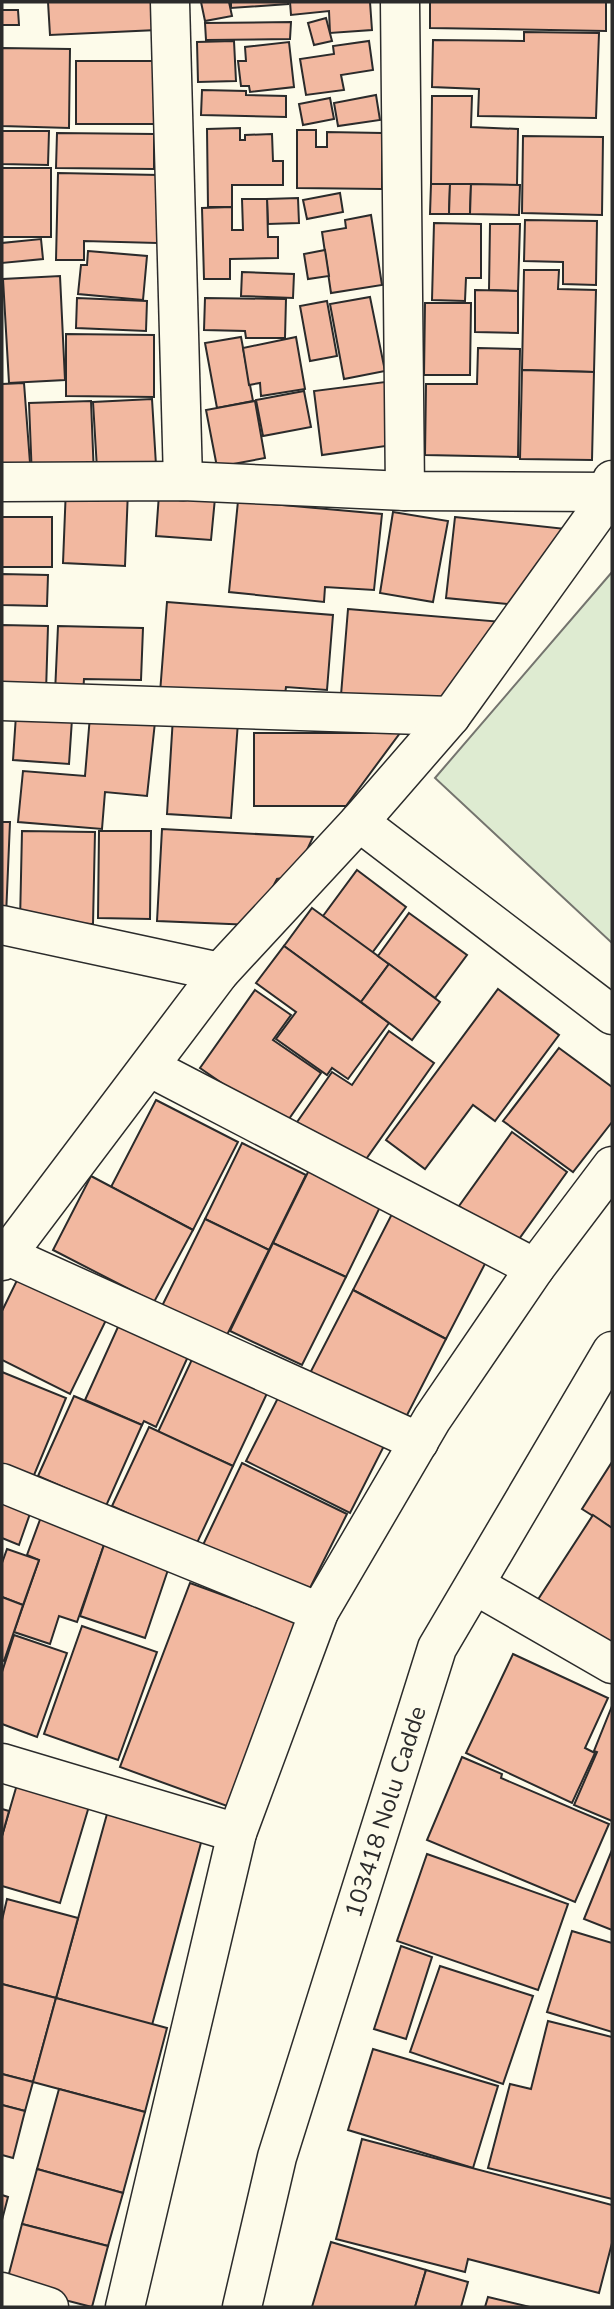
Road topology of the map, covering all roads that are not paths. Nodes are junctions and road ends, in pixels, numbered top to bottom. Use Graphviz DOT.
graph roads {
  1 [pos="170,2"];
  2 [pos="400,2"];
  3 [pos="612,480"];
  4 [pos="183,481"];
  5 [pos="2,482"];
  6 [pos="405,491"];
  7 [pos="612,492"];
  8 [pos="2,701"];
  9 [pos="451,716"];
  10 [pos="359,822"];
  11 [pos="2,925"];
  12 [pos="220,972"];
  13 [pos="612,1015"];
  14 [pos="149,1067"];
  15 [pos="612,1166"];
  16 [pos="4,1258"];
  17 [pos="535,1268"];
  18 [pos="612,1351"];
  19 [pos="419,1442"];
  20 [pos="2,1483"];
  21 [pos="475,1585"];
  22 [pos="319,1612"];
  23 [pos="612,1664"];
  24 [pos="2,1763"];
  25 [pos="237,1833"];
  26 [pos="2,2292"];
  27 [pos="49,2307"];
  28 [pos="125,2307"];
  29 [pos="242,2307"];
  1 -- 4 [label="street"];
  2 -- 6 [label="street"];
  3 -- 7 [label="street"];
  4 -- 5 [label="street"];
  4 -- 6 [label="street"];
  6 -- 7 [label="street"];
  7 -- 9 [label="street"];
  8 -- 9 [label="street"];
  9 -- 10 [label="street"];
  10 -- 12 [label="street"];
  10 -- 13 [label="street"];
  11 -- 12 [label="street"];
  12 -- 14 [label="street"];
  14 -- 16 [label="street"];
  14 -- 17 [label="street"];
  15 -- 17 [label="street"];
  16 -- 19 [label="street"];
  17 -- 19 [label="street"];
  18 -- 21 [label="street, 103418 Nolu Cadde"];
  19 -- 22 [label="street"];
  20 -- 22 [label="street"];
  21 -- 23 [label="street"];
  21 -- 29 [label="street, 103418 Nolu Cadde"];
  22 -- 25 [label="street"];
  24 -- 25 [label="street"];
  25 -- 28 [label="street"];
  26 -- 27 [label="street"];
}
